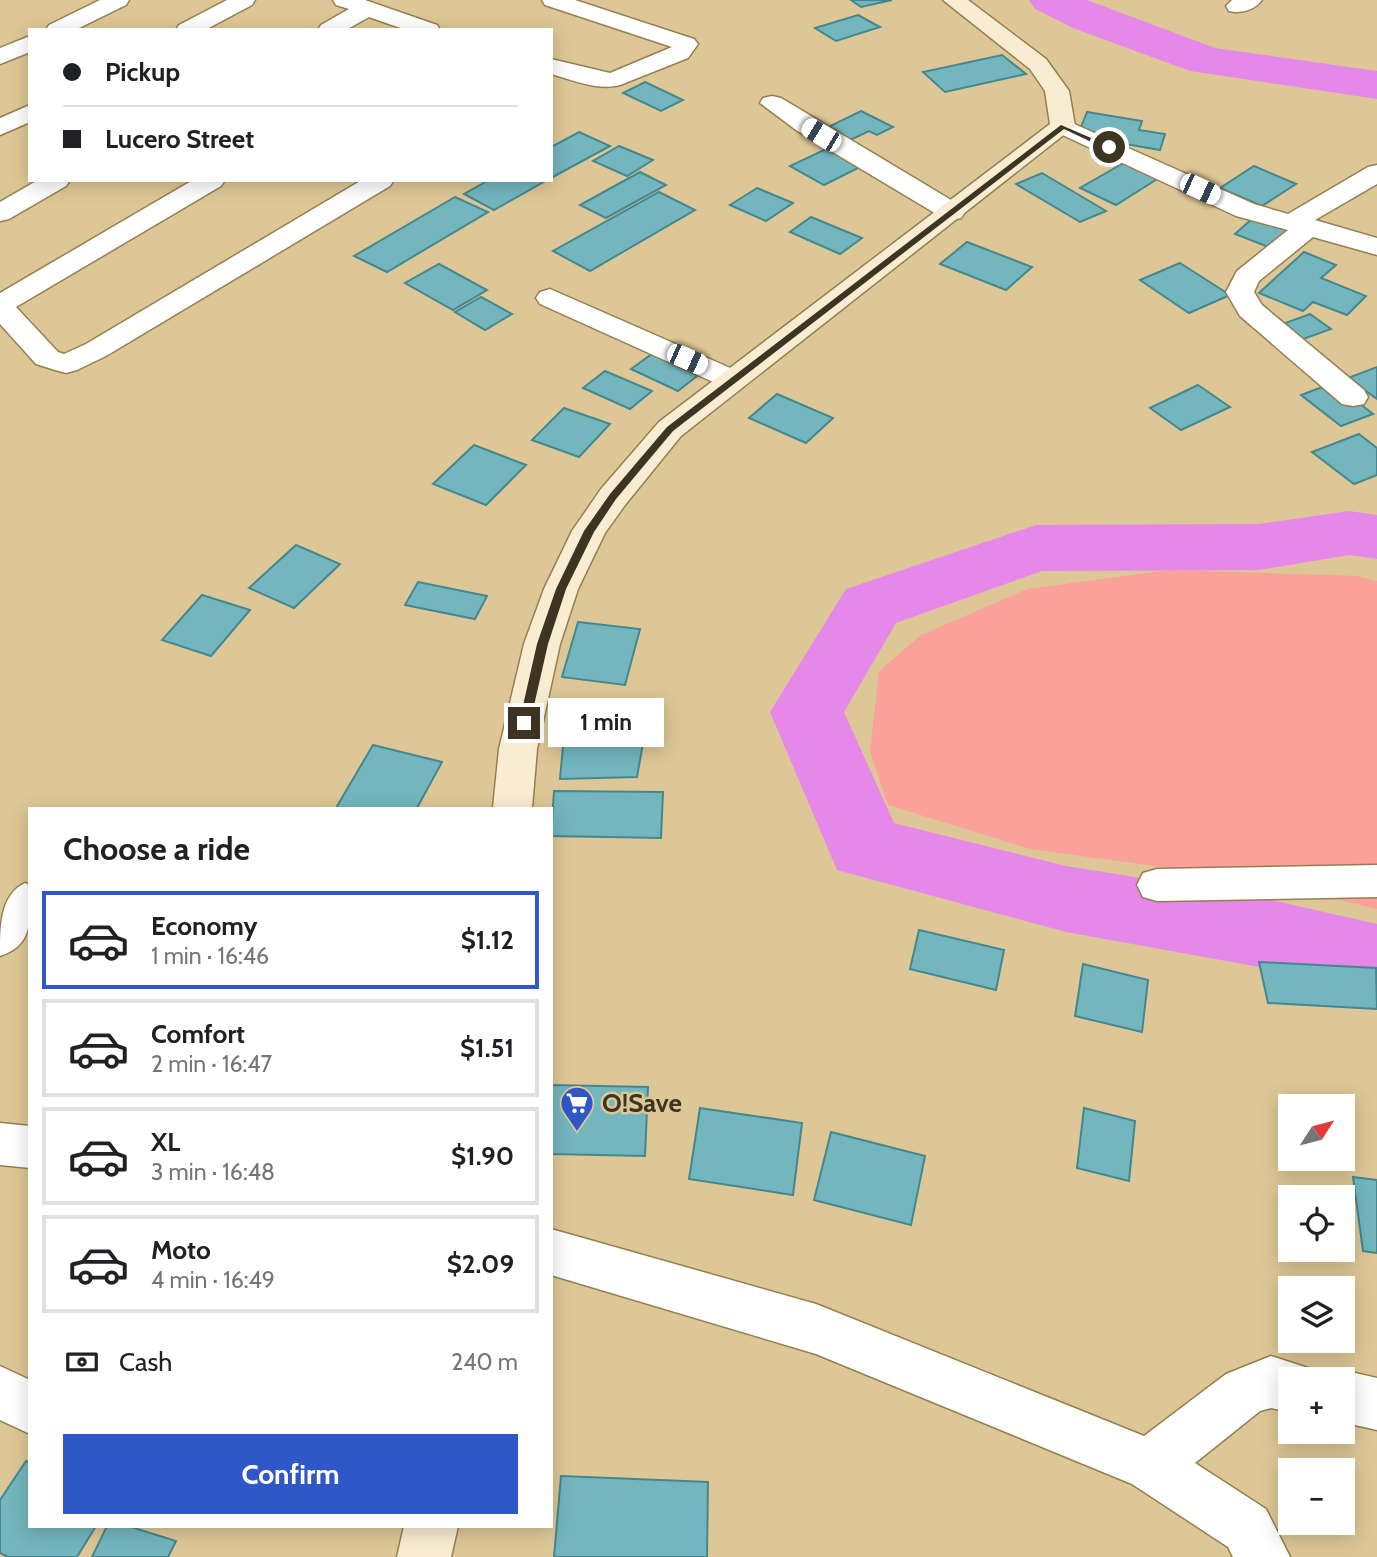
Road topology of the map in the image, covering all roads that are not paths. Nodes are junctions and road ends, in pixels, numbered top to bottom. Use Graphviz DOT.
graph roads {
  1 [pos="118,0"];
  2 [pos="244,0"];
  3 [pos="344,0"];
  4 [pos="554,0"];
  5 [pos="954,0"];
  6 [pos="368,8"];
  7 [pos="61,28"];
  8 [pos="191,28"];
  9 [pos="333,28"];
  10 [pos="423,28"];
  11 [pos="28,44"];
  12 [pos="0,57"];
  13 [pos="553,67"];
  14 [pos="772,103"];
  15 [pos="28,114"];
  16 [pos="1063,126"];
  17 [pos="0,128"];
  18 [pos="1377,173"];
  19 [pos="54,182"];
  20 [pos="209,182"];
  21 [pos="378,182"];
  22 [pos="952,212"];
  23 [pos="0,213"];
  24 [pos="1301,225"];
  25 [pos="1377,247"];
  26 [pos="550,298"];
  27 [pos="0,306"];
  28 [pos="733,380"];
  29 [pos="1353,397"];
  30 [pos="512,807"];
  31 [pos="1377,881"];
  32 [pos="1157,885"];
  33 [pos="25,900"];
  34 [pos="0,939"];
  35 [pos="0,1144"];
  36 [pos="28,1147"];
  37 [pos="553,1253"];
  38 [pos="1278,1383"];
  39 [pos="0,1392"];
  40 [pos="1355,1399"];
  41 [pos="1377,1404"];
  42 [pos="28,1407"];
  43 [pos="1150,1465"];
  44 [pos="431,1528"];
  45 [pos="424,1557"];
  46 [pos="1264,1557"];
  1 -- 7 [label="street"];
  2 -- 8 [label="street"];
  3 -- 6 [label="street"];
  4 -- 13 [label="street"];
  5 -- 16 [label="street"];
  6 -- 9 [label="street"];
  6 -- 10 [label="street"];
  11 -- 12 [label="street"];
  14 -- 22 [label="street"];
  15 -- 17 [label="street"];
  16 -- 22 [label="street"];
  16 -- 24 [label="street"];
  18 -- 24 [label="street"];
  19 -- 23 [label="street"];
  20 -- 27 [label="street"];
  21 -- 27 [label="street"];
  22 -- 28 [label="street"];
  24 -- 25 [label="street"];
  24 -- 29 [label="street"];
  26 -- 28 [label="street"];
  28 -- 30 [label="street"];
  31 -- 32 [label="street"];
  33 -- 34 [label="street"];
  35 -- 36 [label="street"];
  37 -- 43 [label="street"];
  38 -- 43 [label="street"];
  39 -- 42 [label="street"];
  40 -- 41 [label="street"];
  43 -- 46 [label="street"];
  44 -- 45 [label="street"];
}
